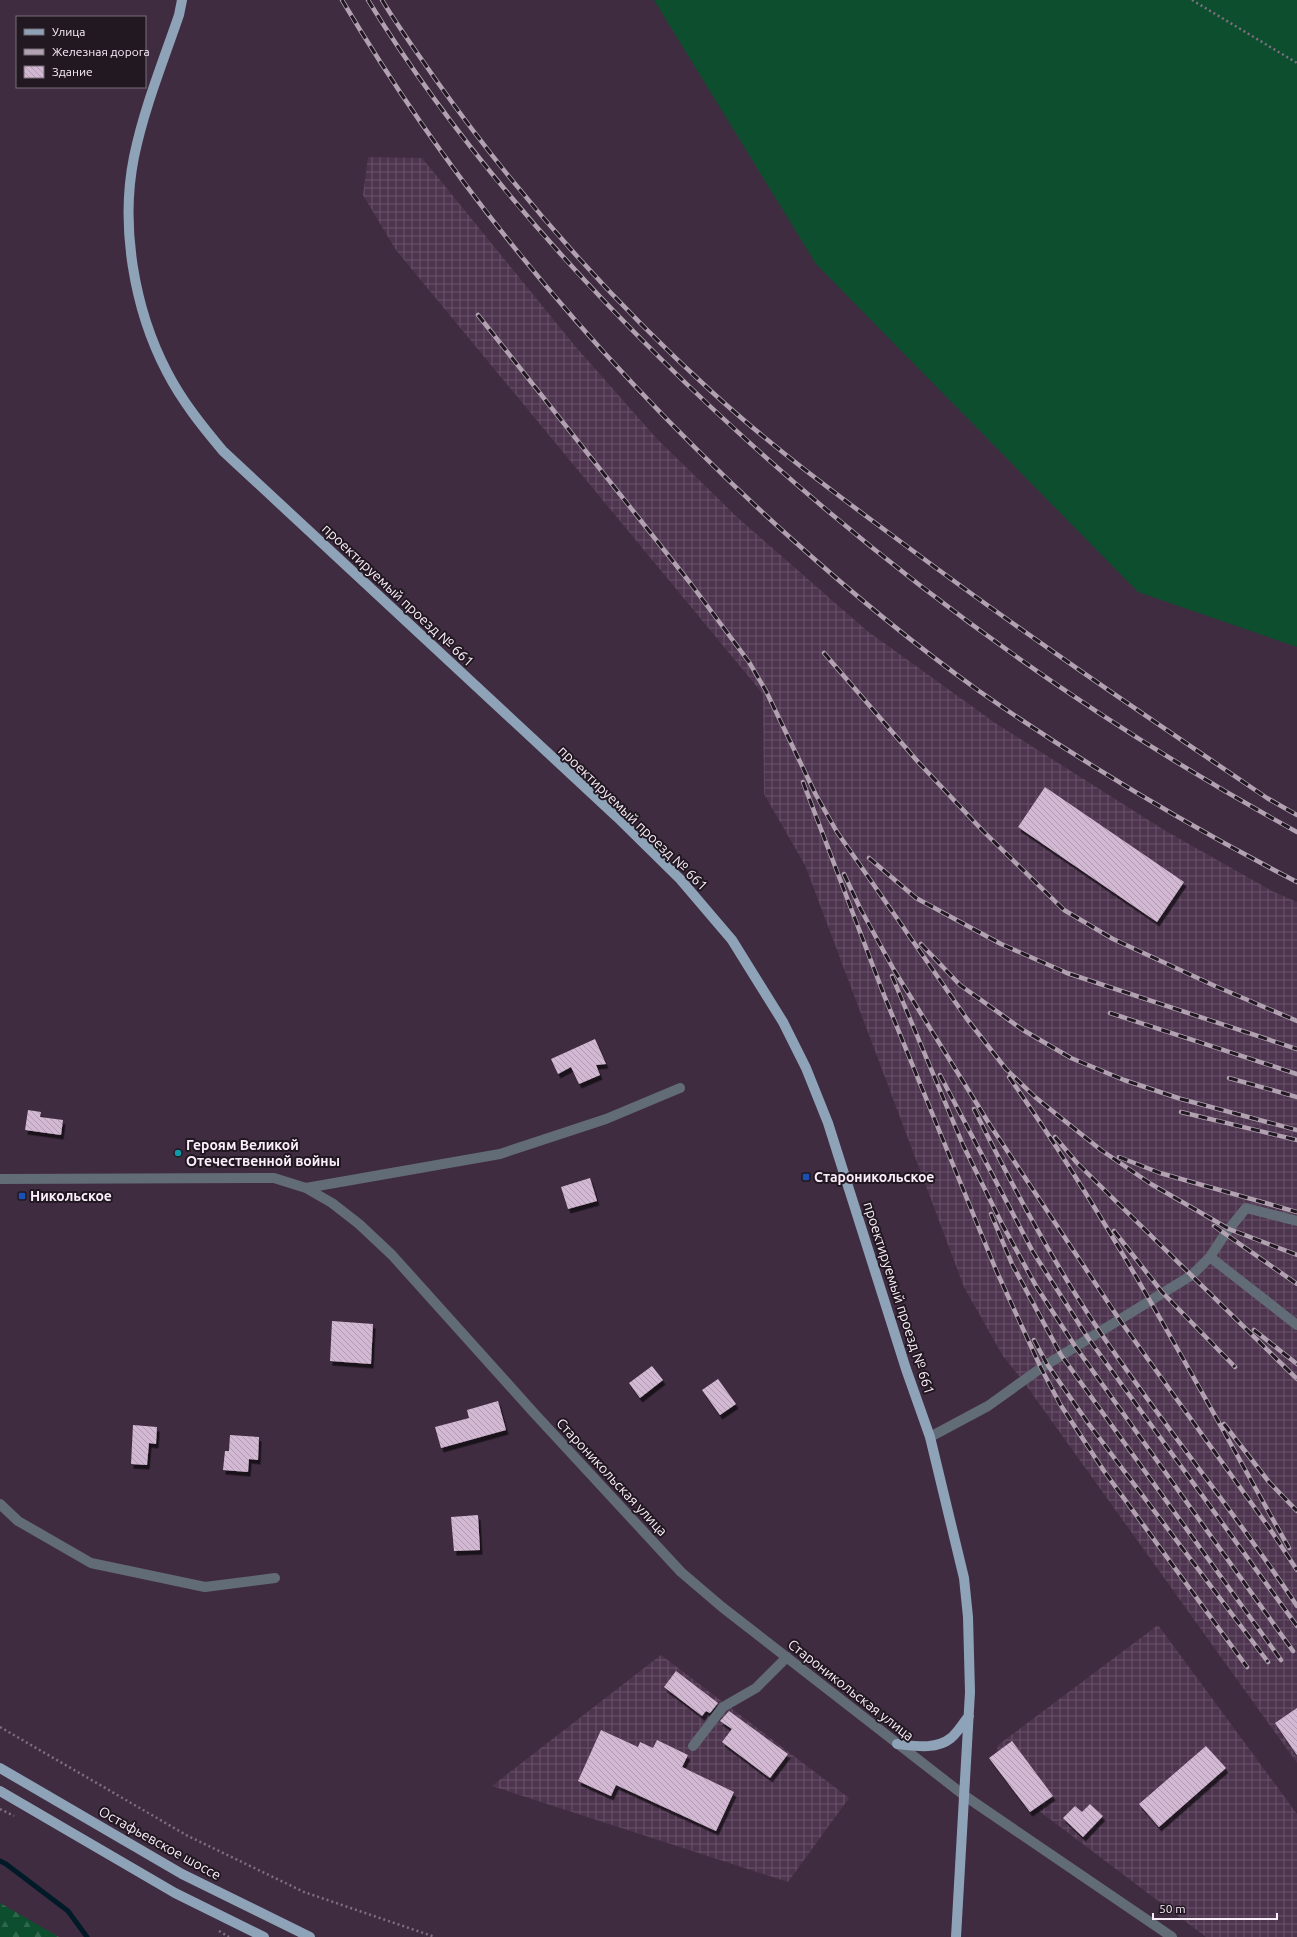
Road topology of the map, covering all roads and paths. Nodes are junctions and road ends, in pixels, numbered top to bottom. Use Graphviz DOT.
graph roads {
  1 [pos="182,0"];
  2 [pos="1192,0"];
  3 [pos="1297,63"];
  4 [pos="680,1088"];
  5 [pos="0,1179"];
  6 [pos="306,1188"];
  7 [pos="1297,1222"];
  8 [pos="1210,1257"];
  9 [pos="1297,1325"];
  10 [pos="930,1437"];
  11 [pos="0,1504"];
  12 [pos="275,1578"];
  13 [pos="787,1657"];
  14 [pos="969,1716"];
  15 [pos="0,1727"];
  16 [pos="897,1744"];
  17 [pos="693,1746"];
  18 [pos="0,1768"];
  19 [pos="0,1791"];
  20 [pos="965,1796"];
  21 [pos="264,1937"];
  22 [pos="310,1937"];
  23 [pos="434,1937"];
  24 [pos="956,1937"];
  25 [pos="1172,1937"];
  1 -- 10 [label="main road, проектируемый проезд № 661"];
  2 -- 3 [label="path"];
  4 -- 6 [label="street"];
  5 -- 6 [label="street, Староникольская улица"];
  6 -- 13 [label="street, Староникольская улица"];
  7 -- 8 [label="street"];
  8 -- 9 [label="street"];
  8 -- 10 [label="street"];
  10 -- 14 [label="main road, проектируемый проезд № 661"];
  11 -- 12 [label="street"];
  13 -- 16 [label="street, Староникольская улица"];
  13 -- 17 [label="street"];
  14 -- 16 [label="main road"];
  14 -- 20 [label="main road, проектируемый проезд № 661"];
  15 -- 23 [label="path"];
  16 -- 20 [label="street, Староникольская улица"];
  18 -- 22 [label="main road, Остафьевское шоссе"];
  19 -- 21 [label="main road"];
  20 -- 24 [label="main road, проектируемый проезд № 661"];
  20 -- 25 [label="street, Староникольская улица"];
}
